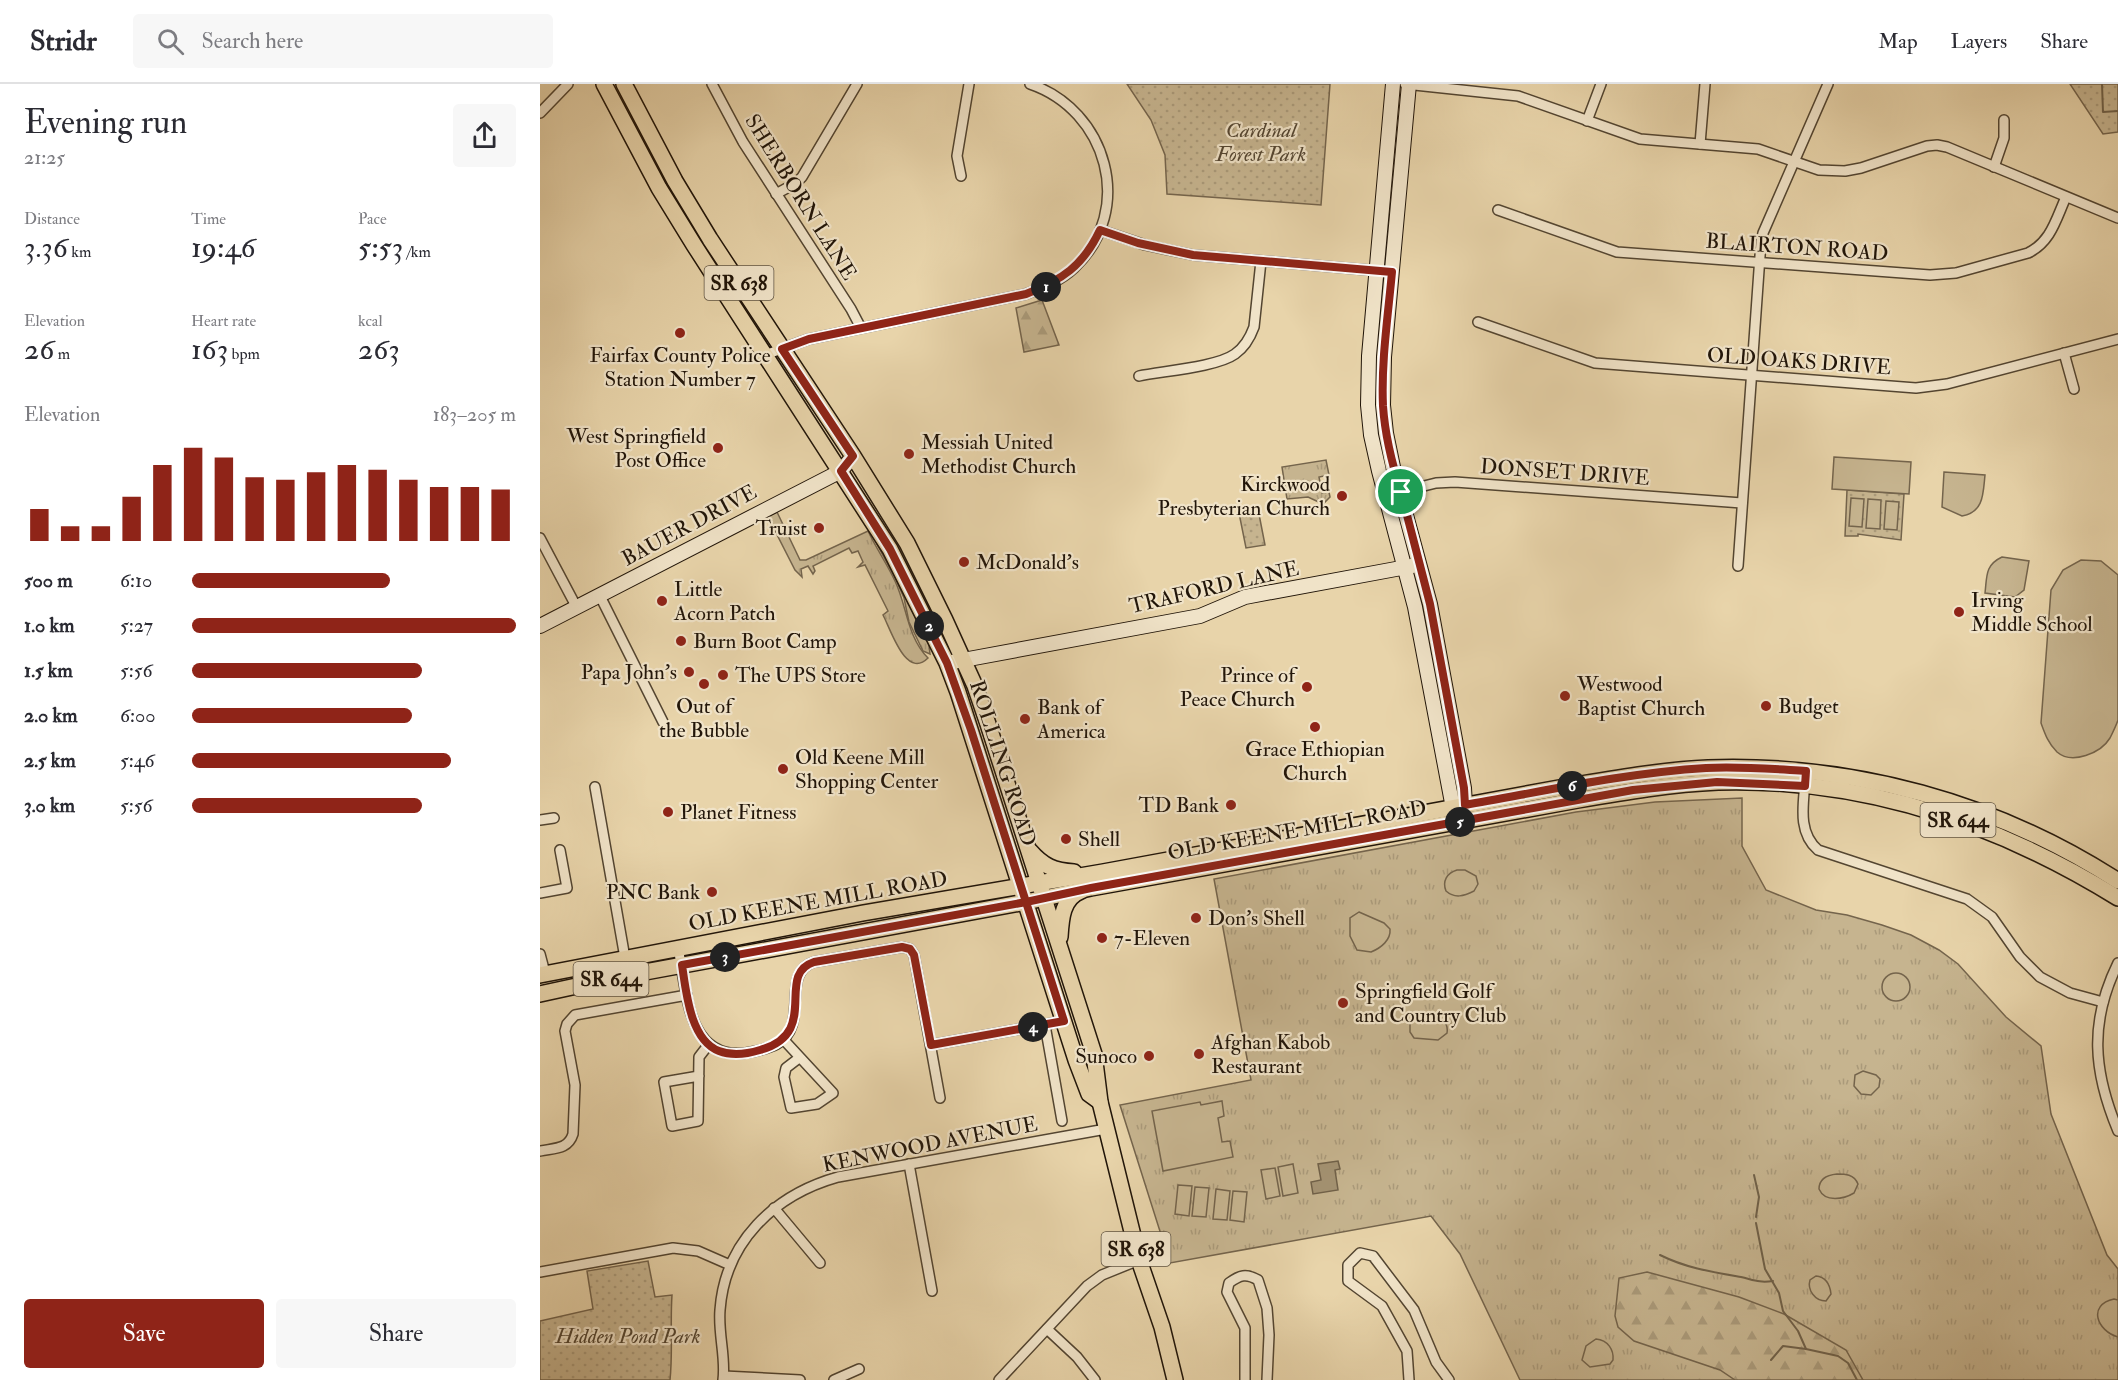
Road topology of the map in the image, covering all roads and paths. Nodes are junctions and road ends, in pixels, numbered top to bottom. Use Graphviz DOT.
graph roads {
  1 [pos="568,84"];
  2 [pos="604,84"];
  3 [pos="624,84"];
  4 [pos="712,84"];
  5 [pos="857,84"];
  6 [pos="969,84"];
  7 [pos="1030,84"];
  8 [pos="1393,84"];
  9 [pos="1407,84"];
  10 [pos="1601,84"];
  11 [pos="1706,84"];
  12 [pos="1828,84"];
  13 [pos="540,113"];
  14 [pos="2004,120"];
  15 [pos="1587,121"];
  16 [pos="1700,144"];
  17 [pos="1795,163"];
  18 [pos="1994,167"];
  19 [pos="962,176"];
  20 [pos="776,194"];
  21 [pos="2066,196"];
  22 [pos="1498,210"];
  23 [pos="2118,218"];
  24 [pos="1100,230"];
  25 [pos="1261,261"];
  26 [pos="1760,263"];
  27 [pos="1377,271"];
  28 [pos="1392,272"];
  29 [pos="1478,322"];
  30 [pos="861,328"];
  31 [pos="2118,339"];
  32 [pos="782,349"];
  33 [pos="2064,353"];
  34 [pos="765,355"];
  35 [pos="1752,375"];
  36 [pos="1139,376"];
  37 [pos="2074,389"];
  38 [pos="853,456"];
  39 [pos="841,471"];
  40 [pos="1401,492"];
  41 [pos="1386,496"];
  42 [pos="1742,503"];
  43 [pos="540,538"];
  44 [pos="1420,564"];
  45 [pos="1738,566"];
  46 [pos="1406,568"];
  47 [pos="600,596"];
  48 [pos="577,608"];
  49 [pos="540,626"];
  50 [pos="963,659"];
  51 [pos="947,663"];
  52 [pos="663,722"];
  53 [pos="1806,779"];
  54 [pos="595,787"];
  55 [pos="1459,807"];
  56 [pos="554,818"];
  57 [pos="540,820"];
  58 [pos="1462,821"];
  59 [pos="1026,846"];
  60 [pos="560,850"];
  61 [pos="1092,881"];
  62 [pos="2118,881"];
  63 [pos="1038,883"];
  64 [pos="1021,886"];
  65 [pos="540,893"];
  66 [pos="1044,898"];
  67 [pos="2118,898"];
  68 [pos="1026,902"];
  69 [pos="678,948"];
  70 [pos="1060,949"];
  71 [pos="540,954"];
  72 [pos="625,958"];
  73 [pos="2118,963"];
  74 [pos="682,965"];
  75 [pos="542,974"];
  76 [pos="540,994"];
  77 [pos="687,995"];
  78 [pos="2103,1002"];
  79 [pos="1064,1021"];
  80 [pos="1046,1025"];
  81 [pos="783,1039"];
  82 [pos="709,1044"];
  83 [pos="931,1045"];
  84 [pos="799,1058"];
  85 [pos="699,1076"];
  86 [pos="940,1098"];
  87 [pos="1100,1102"];
  88 [pos="1062,1121"];
  89 [pos="1107,1129"];
  90 [pos="2118,1131"];
  91 [pos="540,1151"];
  92 [pos="909,1164"];
  93 [pos="774,1208"];
  94 [pos="1139,1260"];
  95 [pos="819,1263"];
  96 [pos="730,1264"];
  97 [pos="540,1272"];
  98 [pos="932,1291"];
  99 [pos="1047,1329"];
  100 [pos="859,1369"];
  101 [pos="723,1378"];
  102 [pos="800,1380"];
  103 [pos="834,1380"];
  104 [pos="999,1380"];
  105 [pos="1095,1380"];
  106 [pos="1175,1380"];
  107 [pos="1245,1380"];
  108 [pos="1267,1380"];
  109 [pos="1410,1380"];
  110 [pos="1449,1380"];
  1 -- 13 [label="street"];
  2 -- 34 [label="main road, ROLLING ROAD / SR 638"];
  3 -- 32 [label="main road, ROLLING ROAD / SR 638"];
  4 -- 20 [label="street, SHERBORN LANE"];
  5 -- 20 [label="street"];
  6 -- 19 [label="street"];
  7 -- 24 [label="street"];
  8 -- 27 [label="street"];
  9 -- 15 [label="street"];
  9 -- 28 [label="street"];
  10 -- 15 [label="street"];
  11 -- 16 [label="street"];
  12 -- 17 [label="street"];
  14 -- 18 [label="street"];
  15 -- 16 [label="street"];
  16 -- 17 [label="street"];
  17 -- 18 [label="street"];
  17 -- 26 [label="street"];
  18 -- 21 [label="street"];
  20 -- 30 [label="street, SHERBORN LANE"];
  21 -- 23 [label="street"];
  21 -- 26 [label="street, BLAIRTON ROAD"];
  22 -- 26 [label="street, BLAIRTON ROAD"];
  24 -- 25 [label="street"];
  24 -- 30 [label="street"];
  25 -- 27 [label="street"];
  25 -- 36 [label="street"];
  26 -- 35 [label="street"];
  27 -- 28 [label="street"];
  27 -- 41 [label="street"];
  28 -- 40 [label="street"];
  29 -- 35 [label="street, OLD OAKS DRIVE"];
  30 -- 32 [label="street"];
  31 -- 33 [label="street, OLD OAKS DRIVE"];
  32 -- 34 [label="street"];
  32 -- 38 [label="main road, ROLLING ROAD / SR 638"];
  33 -- 35 [label="street, OLD OAKS DRIVE"];
  33 -- 37 [label="street"];
  34 -- 39 [label="main road, ROLLING ROAD / SR 638"];
  35 -- 42 [label="street"];
  38 -- 39 [label="street, BAUER DRIVE"];
  38 -- 50 [label="main road, ROLLING ROAD / SR 638"];
  39 -- 47 [label="street, BAUER DRIVE"];
  39 -- 51 [label="main road, ROLLING ROAD / SR 638"];
  40 -- 41 [label="street, DONSET DRIVE"];
  40 -- 42 [label="street, DONSET DRIVE"];
  40 -- 44 [label="street"];
  41 -- 46 [label="street"];
  42 -- 45 [label="street"];
  43 -- 48 [label="street"];
  44 -- 46 [label="street, TRAFORD LANE"];
  44 -- 55 [label="street"];
  46 -- 50 [label="street, TRAFORD LANE"];
  46 -- 55 [label="street"];
  47 -- 48 [label="street, BAUER DRIVE"];
  47 -- 52 [label="street"];
  48 -- 49 [label="street, BAUER DRIVE"];
  50 -- 51 [label="street, TRAFORD LANE"];
  50 -- 59 [label="main road, ROLLING ROAD / SR 638"];
  51 -- 64 [label="main road, ROLLING ROAD / SR 638"];
  53 -- 55 [label="main road, OLD KEENE MILL ROAD / SR 644"];
  53 -- 58 [label="main road, OLD KEENE MILL ROAD / SR 644"];
  53 -- 62 [label="main road, OLD KEENE MILL ROAD / SR 644"];
  53 -- 67 [label="main road, OLD KEENE MILL ROAD / SR 644"];
  53 -- 78 [label="street"];
  54 -- 72 [label="street"];
  55 -- 58 [label="street"];
  55 -- 61 [label="main road, OLD KEENE MILL ROAD / SR 644"];
  56 -- 57 [label="street"];
  58 -- 61 [label="main road, OLD KEENE MILL ROAD / SR 644"];
  59 -- 61 [label="main road"];
  59 -- 63 [label="main road, ROLLING ROAD / SR 638"];
  60 -- 65 [label="street"];
  61 -- 63 [label="main road, OLD KEENE MILL ROAD / SR 644"];
  61 -- 66 [label="main road, OLD KEENE MILL ROAD / SR 644"];
  61 -- 70 [label="main road"];
  63 -- 64 [label="main road, OLD KEENE MILL ROAD / SR 644"];
  63 -- 66 [label="main road, ROLLING ROAD / SR 638"];
  64 -- 68 [label="main road, ROLLING ROAD / SR 638"];
  64 -- 69 [label="main road, OLD KEENE MILL ROAD / SR 644"];
  66 -- 68 [label="main road, OLD KEENE MILL ROAD / SR 644"];
  66 -- 70 [label="main road, ROLLING ROAD / SR 638"];
  68 -- 74 [label="main road, OLD KEENE MILL ROAD / SR 644"];
  68 -- 79 [label="main road, ROLLING ROAD / SR 638"];
  69 -- 72 [label="main road, OLD KEENE MILL ROAD / SR 644"];
  69 -- 74 [label="street"];
  70 -- 87 [label="main road, ROLLING ROAD / SR 638"];
  71 -- 75 [label="street"];
  72 -- 75 [label="main road, OLD KEENE MILL ROAD / SR 644"];
  73 -- 78 [label="street"];
  74 -- 76 [label="main road, OLD KEENE MILL ROAD / SR 644"];
  74 -- 77 [label="street"];
  77 -- 82 [label="street"];
  77 -- 91 [label="street"];
  78 -- 90 [label="street"];
  79 -- 80 [label="street"];
  79 -- 87 [label="main road, ROLLING ROAD / SR 638"];
  80 -- 83 [label="street"];
  80 -- 88 [label="street"];
  81 -- 82 [label="street"];
  81 -- 83 [label="street"];
  81 -- 84 [label="street"];
  82 -- 85 [label="street"];
  83 -- 86 [label="street"];
  84 -- 84 [label="street"];
  85 -- 85 [label="street"];
  87 -- 89 [label="main road, ROLLING ROAD / SR 638"];
  89 -- 92 [label="street, KENWOOD AVENUE"];
  89 -- 94 [label="main road, ROLLING ROAD / SR 638"];
  92 -- 93 [label="street, KENWOOD AVENUE"];
  92 -- 98 [label="street"];
  93 -- 95 [label="street"];
  93 -- 96 [label="street, KENWOOD AVENUE"];
  94 -- 99 [label="street"];
  94 -- 106 [label="main road, ROLLING ROAD / SR 638"];
  96 -- 97 [label="street"];
  96 -- 101 [label="street, KENWOOD AVENUE"];
  99 -- 104 [label="street"];
  99 -- 105 [label="street"];
  100 -- 103 [label="street"];
  101 -- 102 [label="street"];
  107 -- 108 [label="street"];
  109 -- 110 [label="street"];
}
